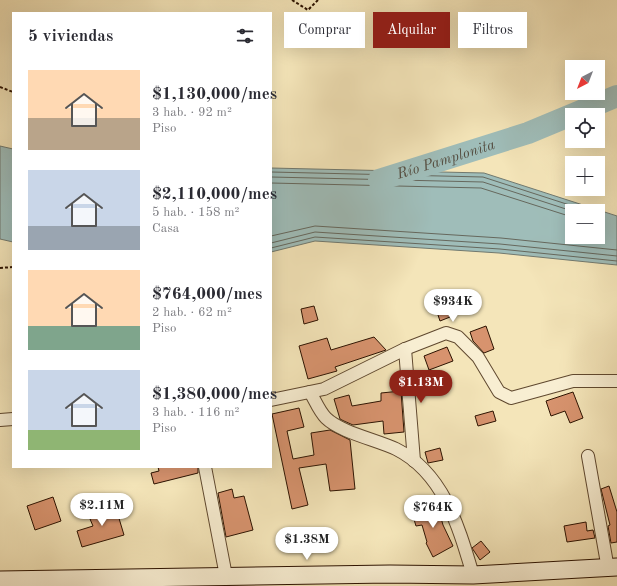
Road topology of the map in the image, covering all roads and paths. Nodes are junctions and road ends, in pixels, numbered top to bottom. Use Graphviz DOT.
graph roads {
  1 [pos="292,0"];
  2 [pos="318,0"];
  3 [pos="0,87"];
  4 [pos="12,92"];
  5 [pos="12,267"];
  6 [pos="0,268"];
  7 [pos="405,349"];
  8 [pos="617,381"];
  9 [pos="310,392"];
  10 [pos="272,400"];
  11 [pos="12,419"];
  12 [pos="0,420"];
  13 [pos="588,456"];
  14 [pos="414,461"];
  15 [pos="205,468"];
  16 [pos="613,568"];
  17 [pos="473,575"];
  18 [pos="226,576"];
  19 [pos="0,580"];
  1 -- 2 [label="path"];
  3 -- 4 [label="path"];
  5 -- 6 [label="path"];
  7 -- 8 [label="street"];
  7 -- 9 [label="street"];
  7 -- 14 [label="street"];
  9 -- 10 [label="street"];
  9 -- 14 [label="street"];
  11 -- 12 [label="street"];
  13 -- 16 [label="street"];
  14 -- 17 [label="street"];
  15 -- 18 [label="street"];
  16 -- 17 [label="street"];
  17 -- 18 [label="street"];
  18 -- 19 [label="street"];
}
